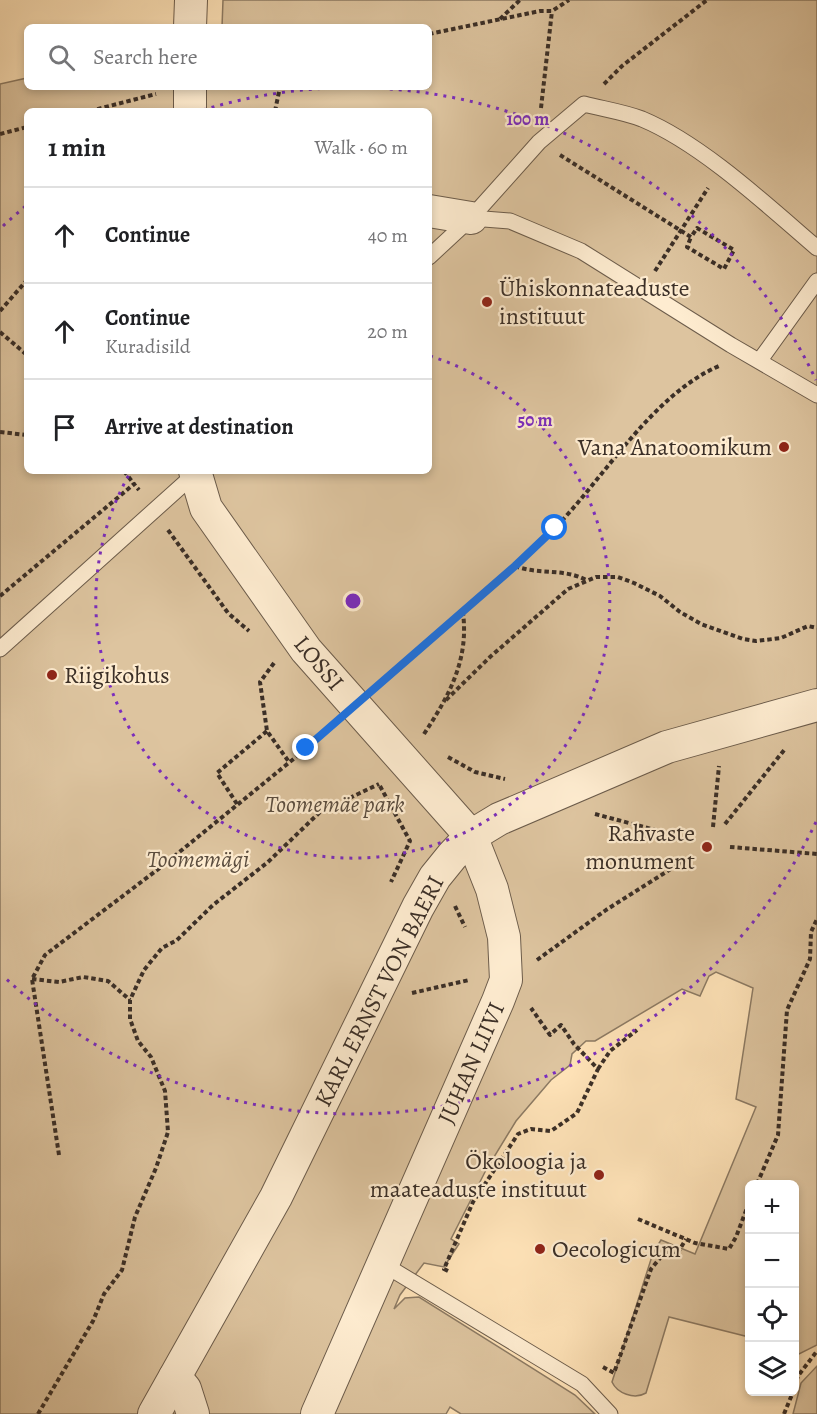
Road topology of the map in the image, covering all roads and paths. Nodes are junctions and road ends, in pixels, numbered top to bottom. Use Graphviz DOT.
graph roads {
  1 [pos="190,0"];
  2 [pos="520,0"];
  3 [pos="707,0"];
  4 [pos="567,1"];
  5 [pos="552,11"];
  6 [pos="500,19"];
  7 [pos="190,24"];
  8 [pos="432,33"];
  9 [pos="175,90"];
  10 [pos="279,90"];
  11 [pos="117,104"];
  12 [pos="584,104"];
  13 [pos="102,108"];
  14 [pos="115,108"];
  15 [pos="188,108"];
  16 [pos="275,108"];
  17 [pos="24,128"];
  18 [pos="0,134"];
  19 [pos="539,142"];
  20 [pos="721,168"];
  21 [pos="432,212"];
  22 [pos="471,218"];
  23 [pos="680,230"];
  24 [pos="691,237"];
  25 [pos="817,248"];
  26 [pos="432,254"];
  27 [pos="817,281"];
  28 [pos="24,283"];
  29 [pos="644,289"];
  30 [pos="0,311"];
  31 [pos="0,332"];
  32 [pos="24,352"];
  33 [pos="760,360"];
  34 [pos="817,395"];
  35 [pos="0,432"];
  36 [pos="24,435"];
  37 [pos="126,474"];
  38 [pos="194,474"];
  39 [pos="197,474"];
  40 [pos="134,484"];
  41 [pos="155,510"];
  42 [pos="515,566"];
  43 [pos="586,580"];
  44 [pos="0,596"];
  45 [pos="463,612"];
  46 [pos="817,628"];
  47 [pos="0,649"];
  48 [pos="280,655"];
  49 [pos="363,696"];
  50 [pos="446,700"];
  51 [pos="369,703"];
  52 [pos="815,706"];
  53 [pos="267,730"];
  54 [pos="420,740"];
  55 [pos="443,754"];
  56 [pos="719,760"];
  57 [pos="290,762"];
  58 [pos="514,777"];
  59 [pos="379,784"];
  60 [pos="237,804"];
  61 [pos="725,824"];
  62 [pos="712,828"];
  63 [pos="471,836"];
  64 [pos="730,847"];
  65 [pos="817,854"];
  66 [pos="686,860"];
  67 [pos="817,919"];
  68 [pos="476,978"];
  69 [pos="32,979"];
  70 [pos="506,980"];
  71 [pos="130,1000"];
  72 [pos="369,1004"];
  73 [pos="530,1006"];
  74 [pos="637,1030"];
  75 [pos="598,1069"];
  76 [pos="59,1155"];
  77 [pos="759,1180"];
  78 [pos="745,1213"];
  79 [pos="638,1219"];
  80 [pos="686,1239"];
  81 [pos="383,1264"];
  82 [pos="446,1264"];
  83 [pos="817,1351"];
  84 [pos="614,1373"];
  85 [pos="799,1375"];
  86 [pos="175,1377"];
  87 [pos="792,1396"];
  88 [pos="38,1414"];
  89 [pos="154,1414"];
  90 [pos="193,1414"];
  91 [pos="317,1414"];
  92 [pos="610,1414"];
  93 [pos="784,1414"];
  1 -- 7 [label="street"];
  2 -- 6 [label="path"];
  3 -- 12 [label="path"];
  4 -- 5 [label="path"];
  5 -- 6 [label="path"];
  5 -- 19 [label="path"];
  6 -- 8 [label="path"];
  9 -- 11 [label="path"];
  9 -- 15 [label="street"];
  10 -- 16 [label="path"];
  11 -- 13 [label="path"];
  11 -- 14 [label="path"];
  12 -- 19 [label="lane"];
  12 -- 20 [label="lane"];
  17 -- 18 [label="path"];
  19 -- 22 [label="lane"];
  19 -- 23 [label="path"];
  20 -- 23 [label="path"];
  20 -- 25 [label="lane"];
  21 -- 22 [label="street"];
  22 -- 26 [label="lane"];
  22 -- 29 [label="lane"];
  23 -- 24 [label="path"];
  23 -- 29 [label="path"];
  24 -- 24 [label="path"];
  27 -- 33 [label="lane"];
  28 -- 30 [label="path"];
  29 -- 33 [label="lane"];
  31 -- 32 [label="path"];
  33 -- 34 [label="lane"];
  33 -- 42 [label="path"];
  35 -- 36 [label="path"];
  37 -- 40 [label="path"];
  38 -- 41 [label="lane"];
  39 -- 63 [label="street, LOSSI"];
  40 -- 41 [label="path"];
  40 -- 44 [label="path"];
  41 -- 47 [label="lane"];
  42 -- 43 [label="path"];
  42 -- 45 [label="path"];
  43 -- 46 [label="path"];
  43 -- 50 [label="path"];
  45 -- 50 [label="path"];
  45 -- 57 [label="path, bridge"];
  48 -- 53 [label="path"];
  49 -- 51 [label="path"];
  50 -- 54 [label="path"];
  52 -- 61 [label="path"];
  52 -- 63 [label="street, KARL ERNST VON BAERI"];
  53 -- 57 [label="path"];
  53 -- 60 [label="path"];
  55 -- 58 [label="path"];
  56 -- 62 [label="path"];
  57 -- 60 [label="path"];
  59 -- 71 [label="path"];
  60 -- 69 [label="path"];
  63 -- 70 [label="street, JUHAN LIIVI"];
  63 -- 72 [label="street, KARL ERNST VON BAERI"];
  64 -- 65 [label="path"];
  66 -- 70 [label="path"];
  67 -- 77 [label="path"];
  68 -- 72 [label="path"];
  69 -- 71 [label="path"];
  69 -- 76 [label="path"];
  70 -- 81 [label="street, JUHAN LIIVI"];
  71 -- 88 [label="path"];
  72 -- 86 [label="street, KARL ERNST VON BAERI"];
  73 -- 75 [label="path"];
  74 -- 75 [label="path"];
  75 -- 82 [label="path"];
  78 -- 80 [label="path"];
  79 -- 80 [label="path"];
  80 -- 84 [label="path"];
  81 -- 91 [label="street, JUHAN LIIVI"];
  81 -- 92 [label="lane"];
  83 -- 85 [label="path"];
  86 -- 89 [label="street, KARL ERNST VON BAERI"];
  86 -- 90 [label="street"];
  87 -- 93 [label="path"];
}
